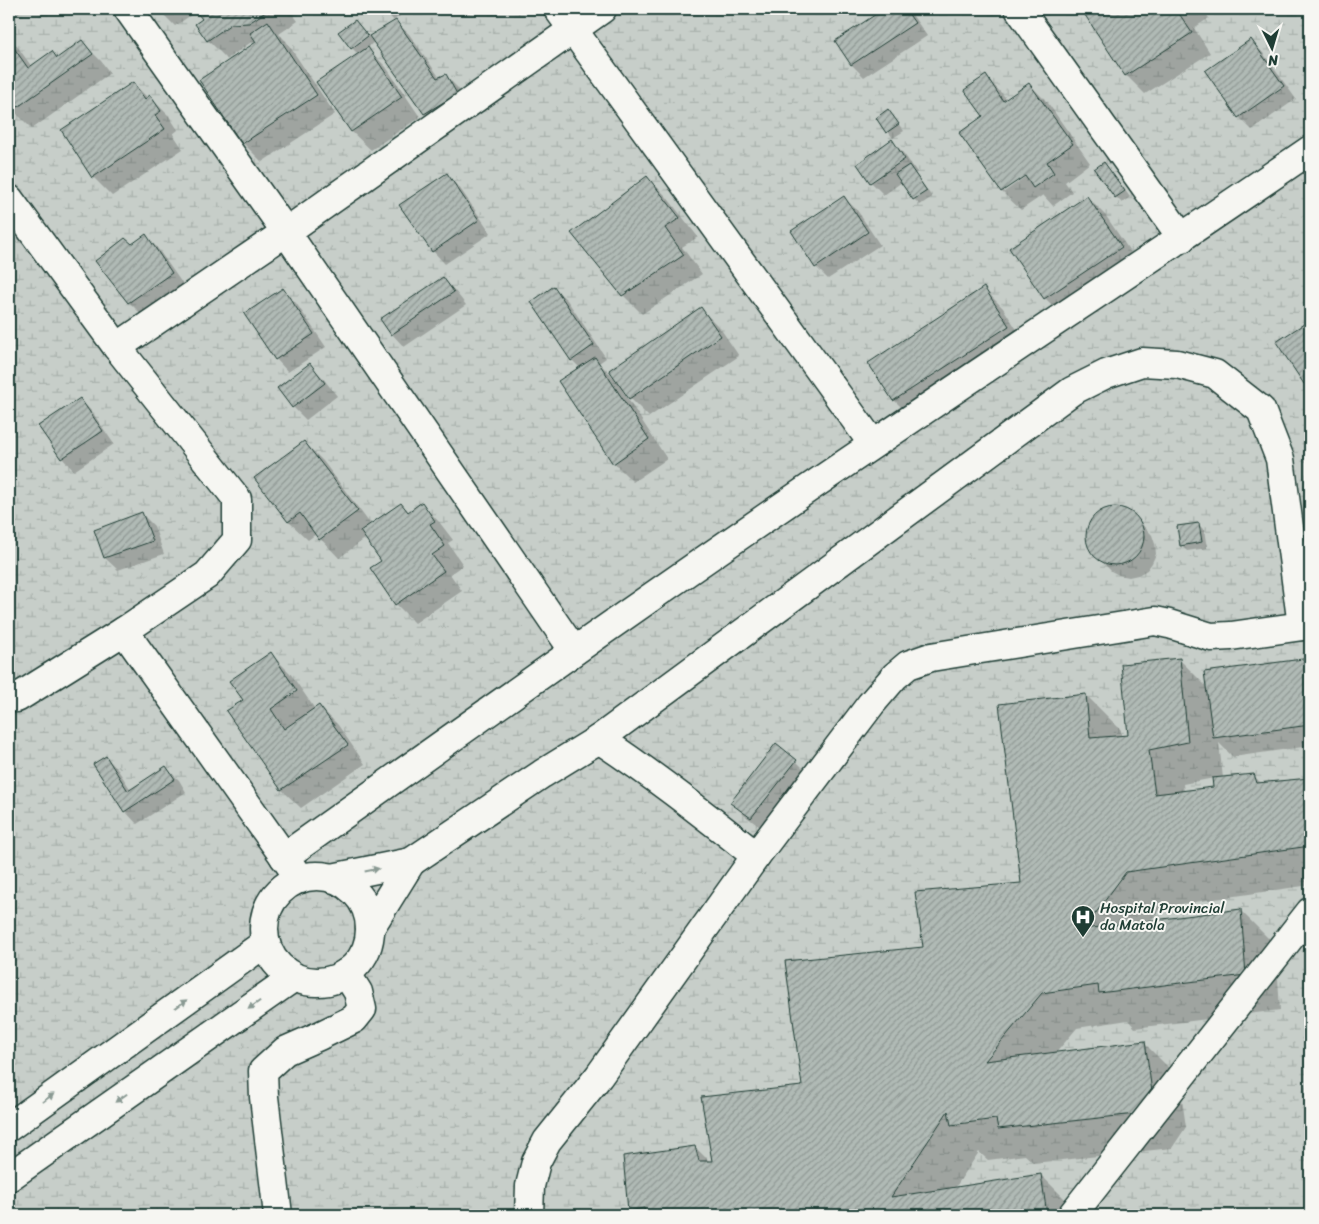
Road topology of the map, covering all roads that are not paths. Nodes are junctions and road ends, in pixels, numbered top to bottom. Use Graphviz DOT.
graph roads {
  1 [pos="128,9"];
  2 [pos="602,9"];
  3 [pos="1019,9"];
  4 [pos="565,19"];
  5 [pos="1310,150"];
  6 [pos="9,199"];
  7 [pos="286,232"];
  8 [pos="1182,238"];
  9 [pos="117,347"];
  10 [pos="874,444"];
  11 [pos="1306,626"];
  12 [pos="124,631"];
  13 [pos="574,651"];
  14 [pos="9,698"];
  15 [pos="599,739"];
  16 [pos="756,856"];
  17 [pos="411,862"];
  18 [pos="292,868"];
  19 [pos="332,878"];
  20 [pos="1310,912"];
  21 [pos="370,928"];
  22 [pos="265,943"];
  23 [pos="346,973"];
  24 [pos="294,977"];
  25 [pos="9,1127"];
  26 [pos="9,1177"];
  27 [pos="278,1215"];
  28 [pos="529,1215"];
  29 [pos="1072,1215"];
  1 -- 7 [label="street"];
  2 -- 4 [label="street"];
  3 -- 8 [label="street"];
  4 -- 7 [label="street"];
  4 -- 10 [label="street"];
  5 -- 8 [label="street"];
  6 -- 9 [label="street"];
  7 -- 9 [label="street"];
  7 -- 13 [label="street"];
  8 -- 10 [label="street"];
  9 -- 12 [label="street"];
  10 -- 13 [label="street"];
  11 -- 15 [label="street"];
  11 -- 16 [label="street"];
  12 -- 14 [label="street"];
  12 -- 18 [label="street"];
  13 -- 18 [label="street"];
  15 -- 16 [label="street"];
  15 -- 17 [label="street"];
  16 -- 28 [label="street"];
  19 -- 17 [label="street, one-way"];
  17 -- 21 [label="street"];
  18 -- 19 [label="street"];
  18 -- 22 [label="street"];
  19 -- 21 [label="street"];
  20 -- 29 [label="street"];
  21 -- 23 [label="street"];
  22 -- 24 [label="street"];
  25 -- 22 [label="street, one-way"];
  23 -- 24 [label="street"];
  23 -- 27 [label="street"];
  24 -- 26 [label="street, one-way"];
}
